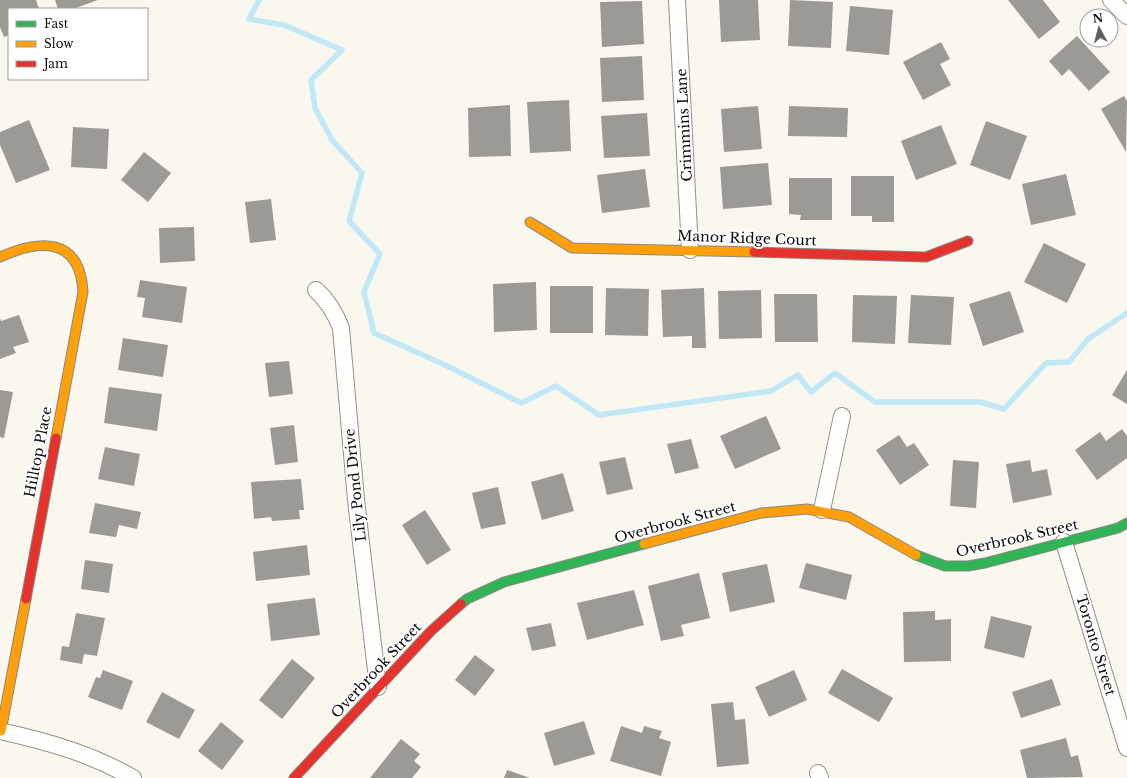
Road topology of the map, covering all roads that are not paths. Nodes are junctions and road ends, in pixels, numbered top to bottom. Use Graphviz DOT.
graph roads {
  1 [pos="677,0"];
  2 [pos="1111,0"];
  3 [pos="1127,16"];
  4 [pos="530,222"];
  5 [pos="968,241"];
  6 [pos="690,250"];
  7 [pos="0,257"];
  8 [pos="316,290"];
  9 [pos="842,416"];
  10 [pos="822,510"];
  11 [pos="1127,523"];
  12 [pos="1064,542"];
  13 [pos="378,687"];
  14 [pos="0,731"];
  15 [pos="1127,748"];
  16 [pos="134,778"];
  17 [pos="294,778"];
  1 -- 6 [label="street, Crimmins Lane"];
  2 -- 3 [label="street"];
  4 -- 6 [label="street, Manor Ridge Court"];
  5 -- 6 [label="street, Manor Ridge Court"];
  7 -- 14 [label="street, Hilltop Place"];
  8 -- 13 [label="street, Lily Pond Drive"];
  9 -- 10 [label="street"];
  10 -- 12 [label="street, Overbrook Street"];
  10 -- 13 [label="street, Overbrook Street"];
  11 -- 12 [label="street, Overbrook Street"];
  12 -- 15 [label="street, Toronto Street"];
  13 -- 17 [label="street, Overbrook Street"];
  14 -- 16 [label="street"];
}
